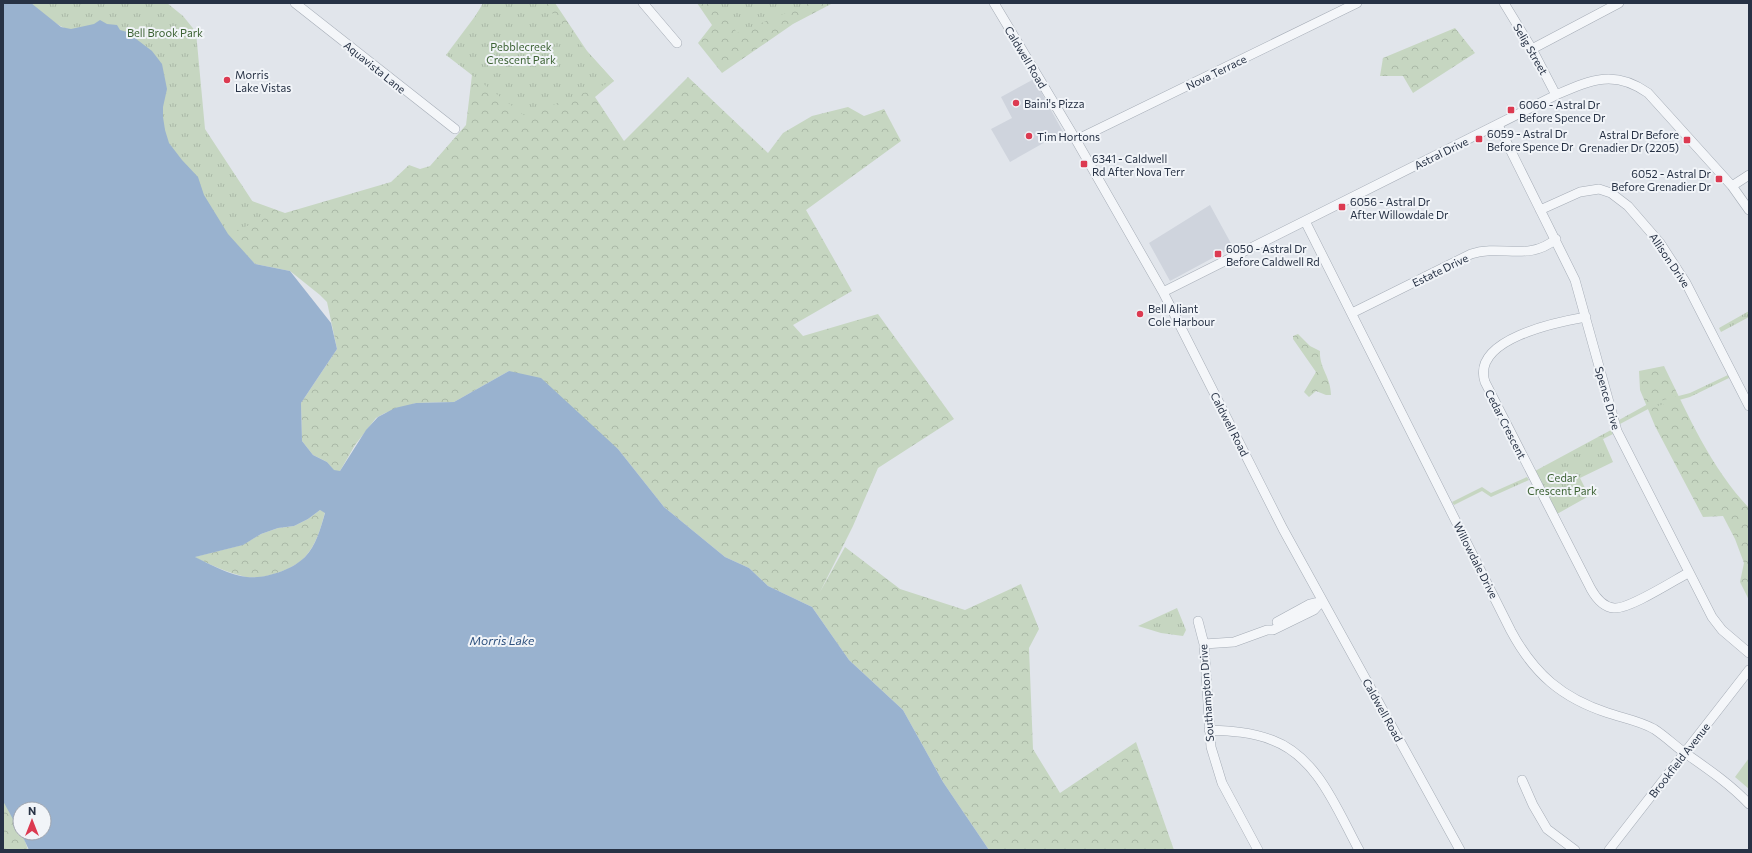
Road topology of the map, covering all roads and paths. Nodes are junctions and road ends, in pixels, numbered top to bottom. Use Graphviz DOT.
graph roads {
  1 [pos="295,3"];
  2 [pos="643,3"];
  3 [pos="994,3"];
  4 [pos="1356,3"];
  5 [pos="1504,3"];
  6 [pos="1619,3"];
  7 [pos="677,42"];
  8 [pos="1532,49"];
  9 [pos="1556,95"];
  10 [pos="1498,125"];
  11 [pos="455,129"];
  12 [pos="1076,140"];
  13 [pos="1749,175"];
  14 [pos="1732,186"];
  15 [pos="1540,210"];
  16 [pos="1749,210"];
  17 [pos="1305,221"];
  18 [pos="1556,240"];
  19 [pos="1163,292"];
  20 [pos="1352,313"];
  21 [pos="1586,317"];
  22 [pos="1749,406"];
  23 [pos="1688,573"];
  24 [pos="1322,601"];
  25 [pos="1198,621"];
  26 [pos="1204,644"];
  27 [pos="1749,654"];
  28 [pos="1749,670"];
  29 [pos="1209,730"];
  30 [pos="1685,753"];
  31 [pos="1522,780"];
  32 [pos="1749,804"];
  33 [pos="1258,850"];
  34 [pos="1359,850"];
  35 [pos="1460,850"];
  36 [pos="1575,850"];
  37 [pos="1609,850"];
  1 -- 11 [label="street, Aquavista Lane"];
  2 -- 7 [label="street"];
  3 -- 12 [label="street, Caldwell Road"];
  4 -- 12 [label="street, Nova Terrace"];
  5 -- 8 [label="street, Selig Street"];
  6 -- 8 [label="street"];
  8 -- 9 [label="street, Selig Street"];
  9 -- 10 [label="street, Astral Drive"];
  9 -- 14 [label="street, Astral Drive"];
  10 -- 15 [label="street, Spence Drive"];
  10 -- 17 [label="street, Astral Drive"];
  12 -- 19 [label="street, Caldwell Road"];
  13 -- 14 [label="street"];
  14 -- 16 [label="street, Astral Drive"];
  15 -- 18 [label="street, Spence Drive"];
  15 -- 22 [label="street, Allison Drive"];
  17 -- 19 [label="street, Astral Drive"];
  17 -- 20 [label="street, Willowdale Drive"];
  18 -- 20 [label="street, Estate Drive"];
  18 -- 21 [label="street, Spence Drive"];
  19 -- 24 [label="street, Caldwell Road"];
  20 -- 30 [label="street, Willowdale Drive"];
  21 -- 23 [label="street, Spence Drive"];
  21 -- 23 [label="street, Cedar Crescent"];
  23 -- 27 [label="street, Spence Drive"];
  24 -- 26 [label="street"];
  24 -- 35 [label="street, Caldwell Road"];
  25 -- 26 [label="street, Southampton Drive"];
  26 -- 29 [label="street, Southampton Drive"];
  28 -- 30 [label="street, Brookfield Avenue"];
  29 -- 33 [label="street, Southampton Drive"];
  29 -- 34 [label="street"];
  30 -- 32 [label="street, Willowdale Drive"];
  30 -- 37 [label="street, Brookfield Avenue"];
  31 -- 36 [label="street"];
}
